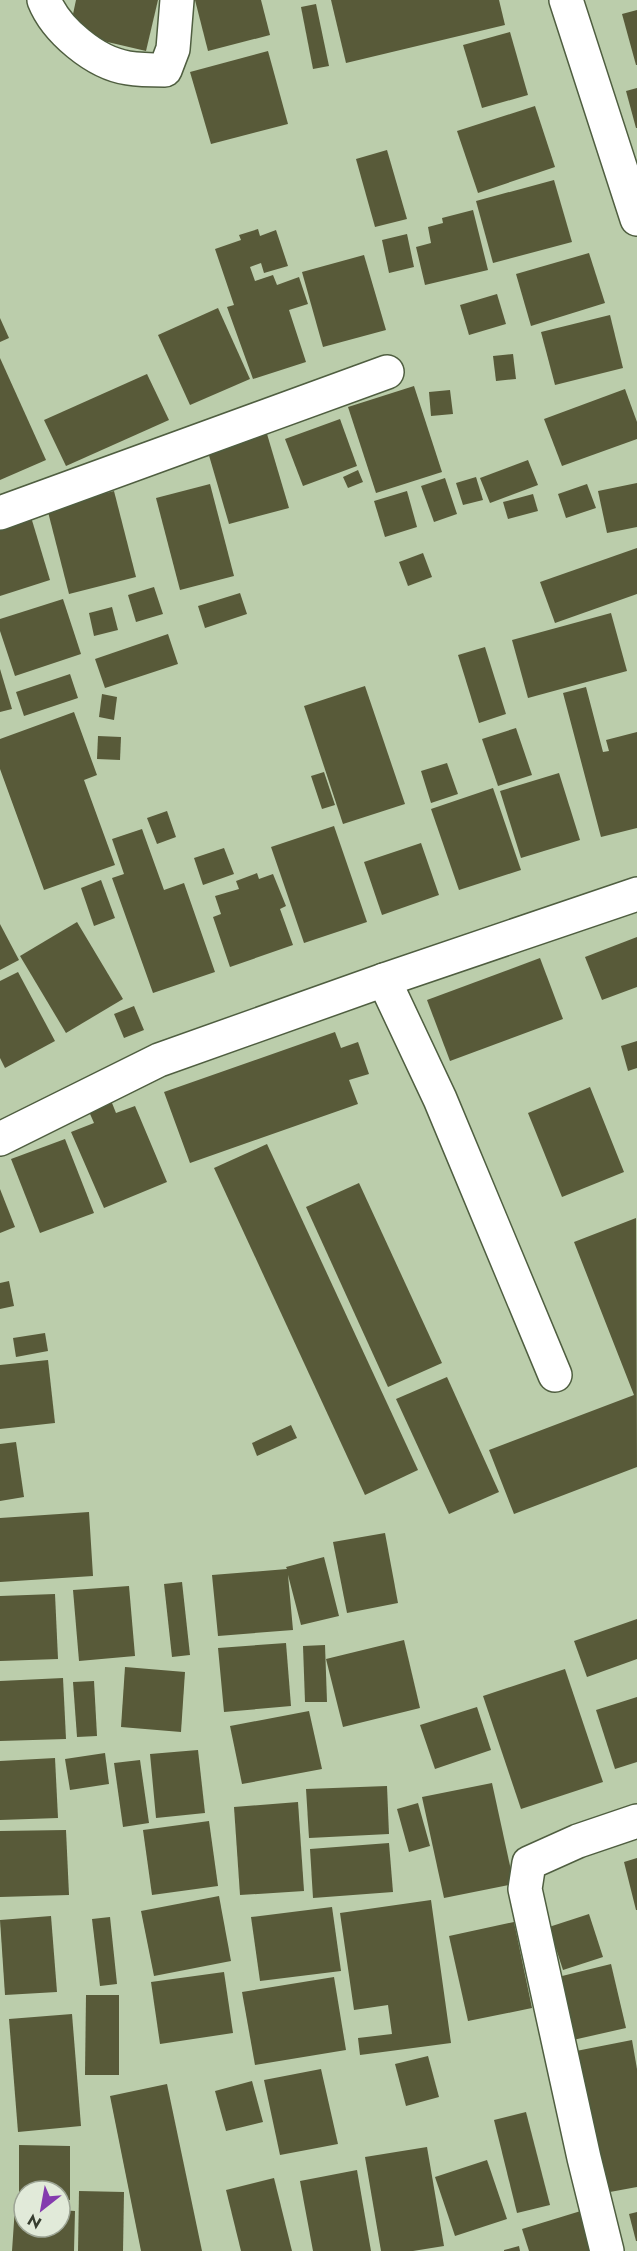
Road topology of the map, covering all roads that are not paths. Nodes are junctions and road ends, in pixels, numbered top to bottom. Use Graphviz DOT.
graph roads {
  1 [pos="44,0"];
  2 [pos="177,0"];
  3 [pos="566,0"];
  4 [pos="637,219"];
  5 [pos="387,372"];
  6 [pos="0,513"];
  7 [pos="637,894"];
  8 [pos="384,980"];
  9 [pos="0,1139"];
  10 [pos="555,1375"];
  11 [pos="637,1821"];
  12 [pos="607,2251"];
  1 -- 2 [label="street"];
  3 -- 4 [label="street"];
  5 -- 6 [label="street"];
  7 -- 8 [label="street"];
  8 -- 9 [label="street"];
  8 -- 10 [label="street"];
  11 -- 12 [label="street"];
}
